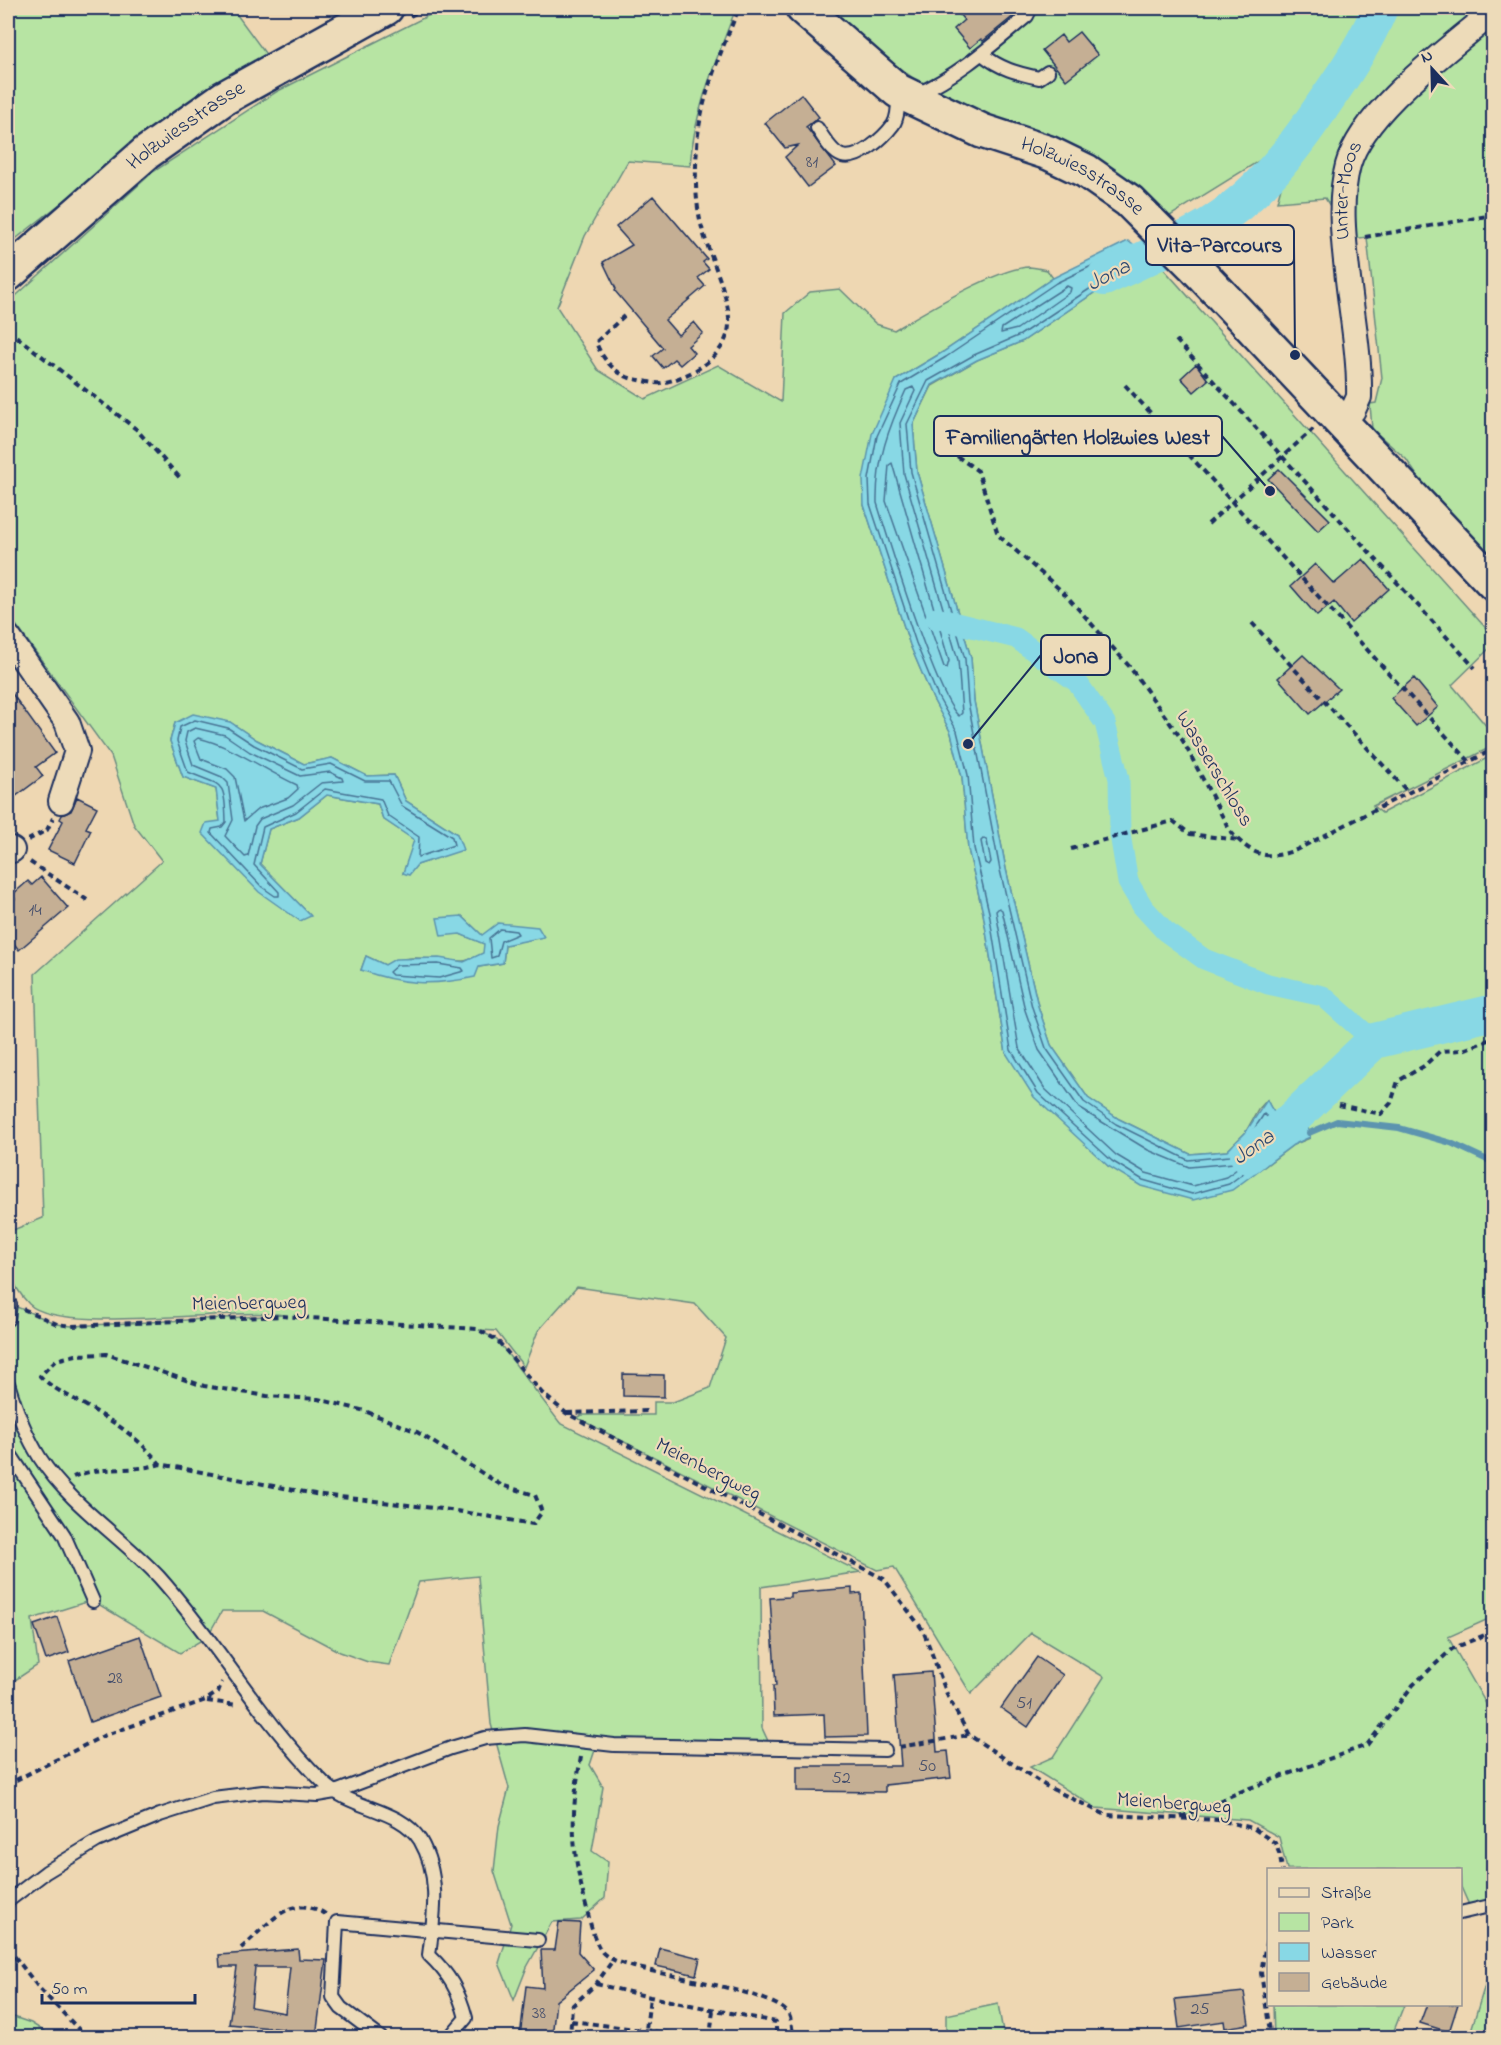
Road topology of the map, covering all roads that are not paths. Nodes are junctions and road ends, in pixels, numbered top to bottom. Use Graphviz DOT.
graph roads {
  1 [pos="386,8"];
  2 [pos="803,8"];
  3 [pos="1031,8"];
  4 [pos="1494,11"];
  5 [pos="982,54"];
  6 [pos="1048,72"];
  7 [pos="904,94"];
  8 [pos="817,128"];
  9 [pos="8,274"];
  10 [pos="1329,424"];
  11 [pos="1494,584"];
  12 [pos="8,638"];
  13 [pos="61,801"];
  14 [pos="9,1304"];
  15 [pos="8,1319"];
  16 [pos="8,1383"];
  17 [pos="8,1451"];
  18 [pos="93,1601"];
  19 [pos="885,1750"];
  20 [pos="335,1792"];
  21 [pos="8,1901"];
  22 [pos="1494,1905"];
  23 [pos="1462,1913"];
  24 [pos="432,1930"];
  25 [pos="538,1940"];
  26 [pos="381,2037"];
  27 [pos="449,2037"];
  1 -- 9 [label="street, Holzwiesstrasse"];
  2 -- 7 [label="street, Holzwiesstrasse"];
  3 -- 5 [label="lane"];
  4 -- 10 [label="street, Unter-Moos"];
  5 -- 6 [label="lane"];
  5 -- 7 [label="lane"];
  7 -- 8 [label="lane"];
  7 -- 10 [label="street, Holzwiesstrasse"];
  10 -- 11 [label="street, Holzwiesstrasse"];
  12 -- 13 [label="street"];
  14 -- 15 [label="lane"];
  16 -- 20 [label="lane"];
  17 -- 18 [label="lane"];
  19 -- 20 [label="lane"];
  20 -- 21 [label="lane"];
  20 -- 24 [label="lane"];
  22 -- 23 [label="lane"];
  24 -- 25 [label="lane"];
  24 -- 26 [label="lane"];
  24 -- 27 [label="lane"];
}
